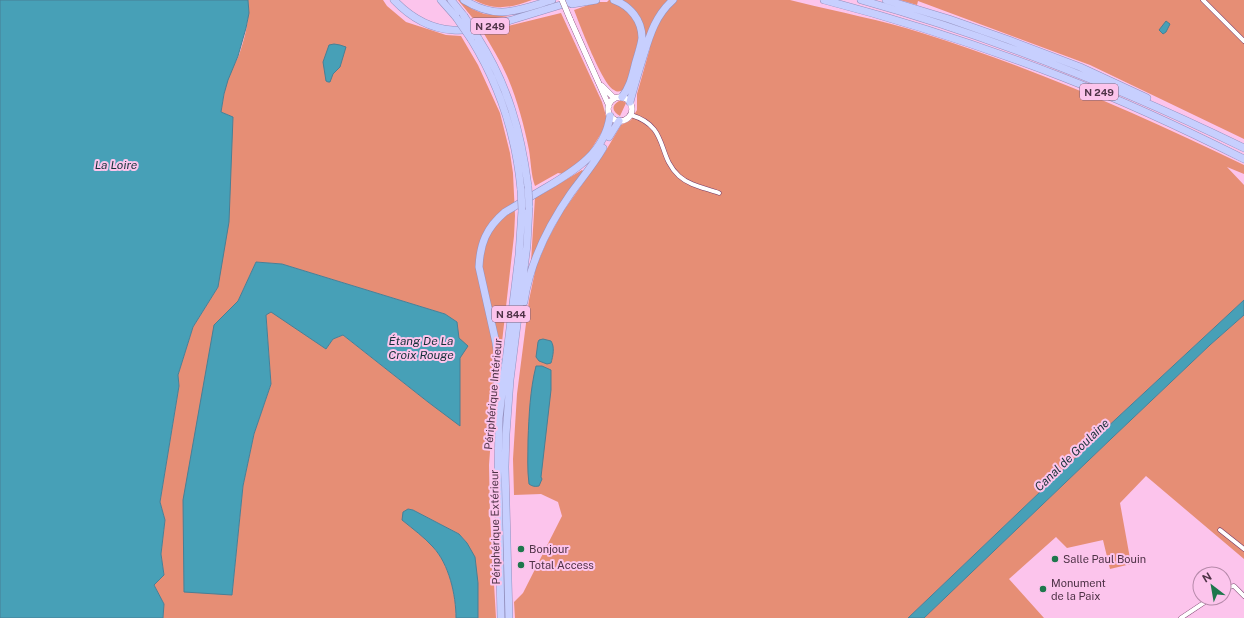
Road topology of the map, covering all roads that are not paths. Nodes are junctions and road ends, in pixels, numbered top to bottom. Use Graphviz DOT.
graph roads {
  1 [pos="394,0"];
  2 [pos="441,0"];
  3 [pos="451,0"];
  4 [pos="464,0"];
  5 [pos="552,0"];
  6 [pos="562,0"];
  7 [pos="577,0"];
  8 [pos="596,0"];
  9 [pos="614,0"];
  10 [pos="673,0"];
  11 [pos="824,0"];
  12 [pos="861,0"];
  13 [pos="886,0"];
  14 [pos="1204,0"];
  15 [pos="550,8"];
  16 [pos="475,39"];
  17 [pos="1244,41"];
  18 [pos="599,82"];
  19 [pos="622,97"];
  20 [pos="614,98"];
  21 [pos="630,102"];
  22 [pos="609,106"];
  23 [pos="631,115"];
  24 [pos="610,116"];
  25 [pos="619,121"];
  26 [pos="1196,124"];
  27 [pos="1244,148"];
  28 [pos="1244,159"];
  29 [pos="524,188"];
  30 [pos="719,193"];
  31 [pos="516,333"];
  32 [pos="499,418"];
  33 [pos="1220,530"];
  34 [pos="1244,549"];
  35 [pos="1232,586"];
  36 [pos="1244,596"];
  37 [pos="1199,606"];
  38 [pos="502,618"];
  39 [pos="509,618"];
  40 [pos="1181,618"];
  1 -- 15 [label="highway, N 249"];
  2 -- 16 [label="highway, N 844, bridge"];
  3 -- 16 [label="highway, Périphérique Extérieur / N 844, bridge"];
  4 -- 5 [label="highway, N 249"];
  6 -- 18 [label="main road, bridge"];
  7 -- 15 [label="highway, N 249"];
  8 -- 15 [label="highway"];
  9 -- 19 [label="highway"];
  10 -- 21 [label="highway"];
  11 -- 28 [label="highway, N 249"];
  12 -- 26 [label="highway, N 249"];
  13 -- 26 [label="highway"];
  14 -- 17 [label="street"];
  16 -- 29 [label="highway, Périphérique Extérieur / N 844"];
  18 -- 20 [label="main road"];
  18 -- 22 [label="main road"];
  19 -- 20 [label="main road"];
  19 -- 21 [label="main road"];
  20 -- 22 [label="main road"];
  21 -- 23 [label="main road"];
  22 -- 24 [label="main road"];
  23 -- 25 [label="main road"];
  23 -- 30 [label="street"];
  24 -- 25 [label="main road"];
  24 -- 32 [label="highway"];
  25 -- 31 [label="highway"];
  26 -- 27 [label="highway, N 249"];
  29 -- 31 [label="highway, Périphérique Extérieur / N 844, bridge"];
  29 -- 32 [label="highway, Périphérique Intérieur / N 844, bridge"];
  31 -- 39 [label="highway, Périphérique Extérieur / N 844"];
  32 -- 38 [label="highway, Périphérique Intérieur / N 844"];
  33 -- 34 [label="street"];
  35 -- 36 [label="street"];
  37 -- 40 [label="street"];
}
